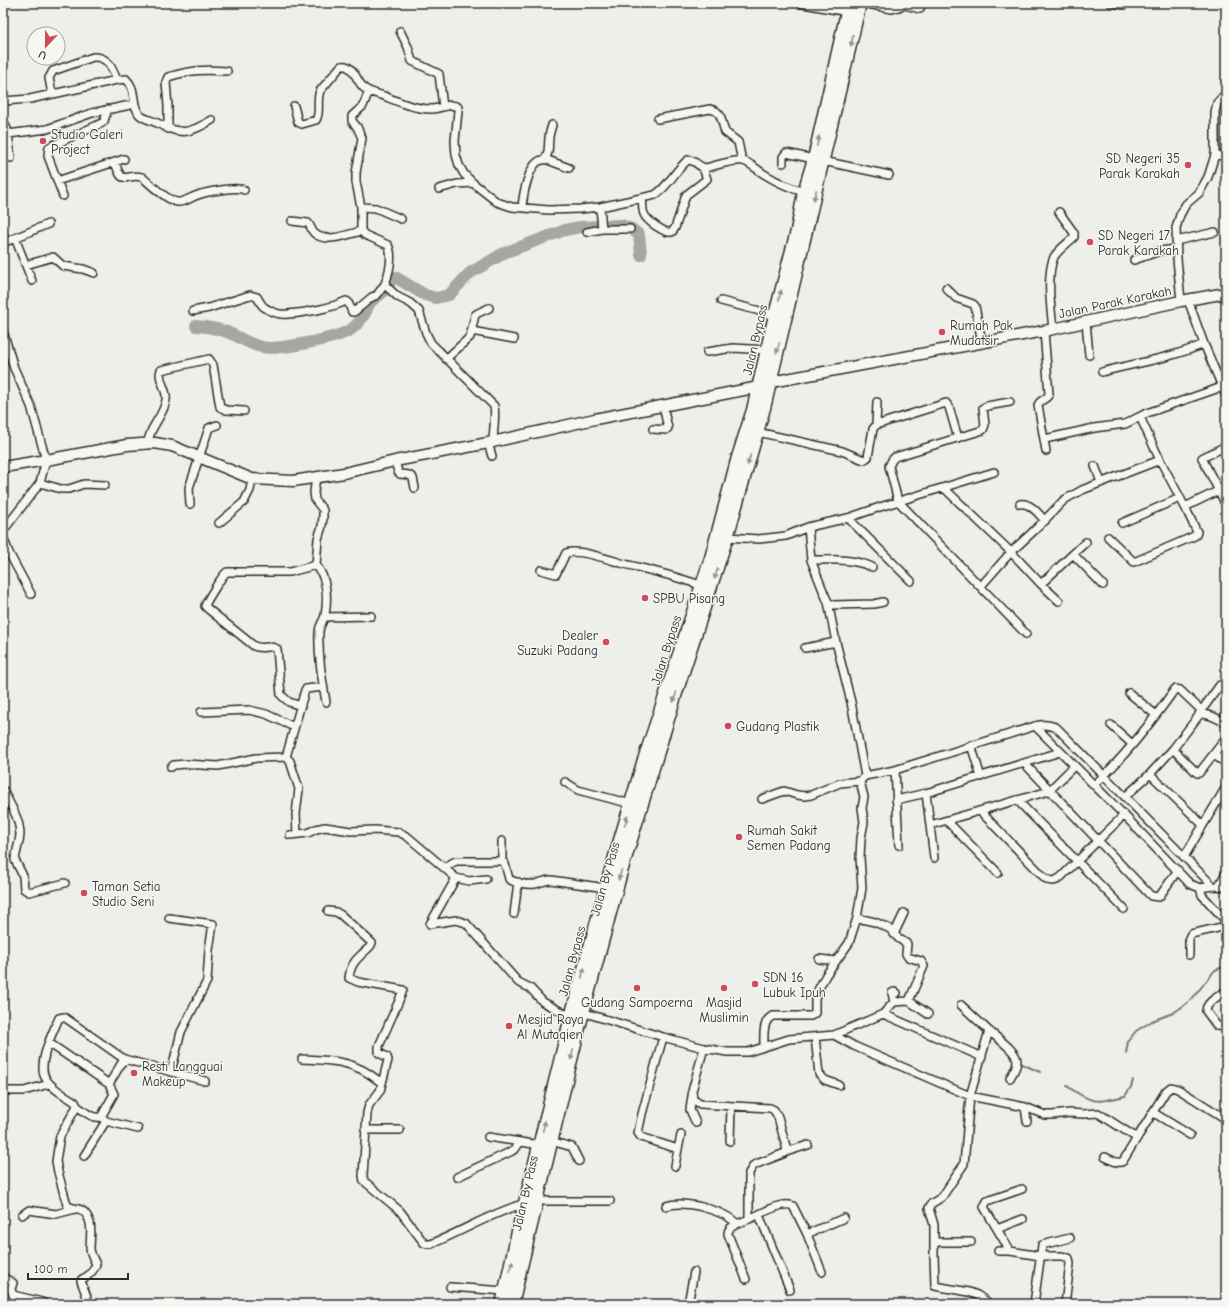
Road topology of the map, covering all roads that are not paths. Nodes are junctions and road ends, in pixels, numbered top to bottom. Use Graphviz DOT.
graph roads {
  1 [pos="798,3"];
  2 [pos="860,3"];
  3 [pos="863,3"];
  4 [pos="1111,3"];
  5 [pos="1124,4"];
  6 [pos="848,8"];
  7 [pos="920,9"];
  8 [pos="400,31"];
  9 [pos="228,71"];
  10 [pos="118,80"];
  11 [pos="369,91"];
  12 [pos="1226,93"];
  13 [pos="52,94"];
  14 [pos="3,101"];
  15 [pos="136,104"];
  16 [pos="294,106"];
  17 [pos="443,107"];
  18 [pos="108,109"];
  19 [pos="830,112"];
  20 [pos="658,119"];
  21 [pos="3,120"];
  22 [pos="212,120"];
  23 [pos="552,125"];
  24 [pos="168,129"];
  25 [pos="8,134"];
  26 [pos="1215,155"];
  27 [pos="1226,156"];
  28 [pos="11,158"];
  29 [pos="124,159"];
  30 [pos="546,159"];
  31 [pos="818,160"];
  32 [pos="742,161"];
  33 [pos="115,162"];
  34 [pos="783,163"];
  35 [pos="569,168"];
  36 [pos="703,168"];
  37 [pos="889,175"];
  38 [pos="57,181"];
  39 [pos="473,183"];
  40 [pos="439,189"];
  41 [pos="244,190"];
  42 [pos="804,192"];
  43 [pos="63,196"];
  44 [pos="642,198"];
  45 [pos="361,207"];
  46 [pos="522,207"];
  47 [pos="600,207"];
  48 [pos="1059,212"];
  49 [pos="401,219"];
  50 [pos="292,221"];
  51 [pos="48,224"];
  52 [pos="602,226"];
  53 [pos="630,229"];
  54 [pos="361,231"];
  55 [pos="587,232"];
  56 [pos="1215,232"];
  57 [pos="15,238"];
  58 [pos="3,243"];
  59 [pos="1176,245"];
  60 [pos="1134,260"];
  61 [pos="26,265"];
  62 [pos="94,273"];
  63 [pos="32,281"];
  64 [pos="386,286"];
  65 [pos="946,288"];
  66 [pos="1226,293"];
  67 [pos="721,301"];
  68 [pos="1184,301"];
  69 [pos="489,308"];
  70 [pos="193,311"];
  71 [pos="775,315"];
  72 [pos="1086,322"];
  73 [pos="1049,330"];
  74 [pos="3,331"];
  75 [pos="472,331"];
  76 [pos="514,339"];
  77 [pos="982,343"];
  78 [pos="1204,344"];
  79 [pos="767,350"];
  80 [pos="707,352"];
  81 [pos="1089,356"];
  82 [pos="446,358"];
  83 [pos="1102,372"];
  84 [pos="771,382"];
  85 [pos="759,387"];
  86 [pos="1222,387"];
  87 [pos="1226,396"];
  88 [pos="877,402"];
  89 [pos="1010,402"];
  90 [pos="663,406"];
  91 [pos="244,411"];
  92 [pos="1140,417"];
  93 [pos="217,425"];
  94 [pos="876,425"];
  95 [pos="653,429"];
  96 [pos="757,432"];
  97 [pos="958,438"];
  98 [pos="1045,438"];
  99 [pos="148,443"];
  100 [pos="490,443"];
  101 [pos="1226,446"];
  102 [pos="1046,451"];
  103 [pos="492,456"];
  104 [pos="198,458"];
  105 [pos="46,460"];
  106 [pos="1160,460"];
  107 [pos="395,461"];
  108 [pos="1094,466"];
  109 [pos="3,467"];
  110 [pos="994,472"];
  111 [pos="316,477"];
  112 [pos="252,479"];
  113 [pos="40,482"];
  114 [pos="1101,482"];
  115 [pos="105,485"];
  116 [pos="1226,487"];
  117 [pos="415,488"];
  118 [pos="944,488"];
  119 [pos="1219,490"];
  120 [pos="1180,498"];
  121 [pos="898,501"];
  122 [pos="190,504"];
  123 [pos="1020,504"];
  124 [pos="1226,505"];
  125 [pos="1186,507"];
  126 [pos="848,518"];
  127 [pos="1045,521"];
  128 [pos="219,523"];
  129 [pos="1122,523"];
  130 [pos="808,527"];
  131 [pos="3,531"];
  132 [pos="727,536"];
  133 [pos="3,537"];
  134 [pos="1108,538"];
  135 [pos="1086,542"];
  136 [pos="1011,552"];
  137 [pos="1073,554"];
  138 [pos="811,560"];
  139 [pos="316,565"];
  140 [pos="872,567"];
  141 [pos="541,570"];
  142 [pos="911,581"];
  143 [pos="1041,584"];
  144 [pos="1103,585"];
  145 [pos="702,586"];
  146 [pos="981,586"];
  147 [pos="31,594"];
  148 [pos="1058,601"];
  149 [pos="828,602"];
  150 [pos="883,602"];
  151 [pos="370,616"];
  152 [pos="325,617"];
  153 [pos="1026,634"];
  154 [pos="836,642"];
  155 [pos="805,648"];
  156 [pos="1226,686"];
  157 [pos="323,687"];
  158 [pos="1129,693"];
  159 [pos="326,702"];
  160 [pos="301,706"];
  161 [pos="201,712"];
  162 [pos="1199,713"];
  163 [pos="1156,715"];
  164 [pos="1226,723"];
  165 [pos="1111,725"];
  166 [pos="1034,726"];
  167 [pos="294,727"];
  168 [pos="1226,738"];
  169 [pos="1132,744"];
  170 [pos="971,745"];
  171 [pos="1173,749"];
  172 [pos="1060,752"];
  173 [pos="1214,755"];
  174 [pos="286,757"];
  175 [pos="1025,764"];
  176 [pos="1226,764"];
  177 [pos="1074,766"];
  178 [pos="171,767"];
  179 [pos="895,770"];
  180 [pos="1150,774"];
  181 [pos="1104,776"];
  182 [pos="980,777"];
  183 [pos="863,779"];
  184 [pos="565,782"];
  185 [pos="1094,785"];
  186 [pos="1226,788"];
  187 [pos="3,790"];
  188 [pos="1049,791"];
  189 [pos="926,793"];
  190 [pos="1125,797"];
  191 [pos="636,799"];
  192 [pos="762,799"];
  193 [pos="896,800"];
  194 [pos="1017,800"];
  195 [pos="980,811"];
  196 [pos="1124,815"];
  197 [pos="947,821"];
  198 [pos="930,825"];
  199 [pos="1203,825"];
  200 [pos="502,840"];
  201 [pos="1099,840"];
  202 [pos="899,844"];
  203 [pos="1184,857"];
  204 [pos="934,858"];
  205 [pos="502,860"];
  206 [pos="1077,861"];
  207 [pos="448,865"];
  208 [pos="1178,870"];
  209 [pos="1226,873"];
  210 [pos="998,874"];
  211 [pos="456,878"];
  212 [pos="486,879"];
  213 [pos="518,882"];
  214 [pos="65,883"];
  215 [pos="1219,886"];
  216 [pos="606,888"];
  217 [pos="1200,888"];
  218 [pos="1124,909"];
  219 [pos="328,911"];
  220 [pos="904,913"];
  221 [pos="514,914"];
  222 [pos="169,918"];
  223 [pos="857,918"];
  224 [pos="1226,923"];
  225 [pos="894,934"];
  226 [pos="1189,955"];
  227 [pos="819,959"];
  228 [pos="836,961"];
  229 [pos="1226,991"];
  230 [pos="898,993"];
  231 [pos="909,1001"];
  232 [pos="894,1002"];
  233 [pos="961,1005"];
  234 [pos="883,1014"];
  235 [pos="928,1014"];
  236 [pos="577,1015"];
  237 [pos="1226,1027"];
  238 [pos="989,1032"];
  239 [pos="834,1035"];
  240 [pos="663,1037"];
  241 [pos="815,1037"];
  242 [pos="49,1043"];
  243 [pos="764,1047"];
  244 [pos="704,1048"];
  245 [pos="982,1057"];
  246 [pos="124,1059"];
  247 [pos="302,1059"];
  248 [pos="171,1072"];
  249 [pos="1010,1078"];
  250 [pos="205,1081"];
  251 [pos="382,1083"];
  252 [pos="50,1084"];
  253 [pos="109,1084"];
  254 [pos="839,1085"];
  255 [pos="3,1091"];
  256 [pos="692,1096"];
  257 [pos="970,1096"];
  258 [pos="77,1106"];
  259 [pos="730,1106"];
  260 [pos="1025,1107"];
  261 [pos="1154,1113"];
  262 [pos="104,1119"];
  263 [pos="1226,1119"];
  264 [pos="1028,1121"];
  265 [pos="696,1123"];
  266 [pos="138,1130"];
  267 [pos="365,1130"];
  268 [pos="400,1130"];
  269 [pos="681,1135"];
  270 [pos="1190,1135"];
  271 [pos="488,1137"];
  272 [pos="1137,1138"];
  273 [pos="730,1141"];
  274 [pos="520,1142"];
  275 [pos="546,1143"];
  276 [pos="808,1145"];
  277 [pos="678,1149"];
  278 [pos="786,1152"];
  279 [pos="84,1156"];
  280 [pos="1105,1156"];
  281 [pos="579,1161"];
  282 [pos="675,1166"];
  283 [pos="457,1177"];
  284 [pos="1022,1188"];
  285 [pos="610,1201"];
  286 [pos="531,1202"];
  287 [pos="666,1206"];
  288 [pos="77,1209"];
  289 [pos="22,1216"];
  290 [pos="759,1216"];
  291 [pos="844,1218"];
  292 [pos="1023,1219"];
  293 [pos="748,1220"];
  294 [pos="737,1224"];
  295 [pos="997,1229"];
  296 [pos="807,1234"];
  297 [pos="1070,1238"];
  298 [pos="934,1242"];
  299 [pos="971,1242"];
  300 [pos="998,1251"];
  301 [pos="1010,1251"];
  302 [pos="1040,1256"];
  303 [pos="694,1272"];
  304 [pos="822,1272"];
  305 [pos="3,1277"];
  306 [pos="746,1279"];
  307 [pos="450,1287"];
  308 [pos="790,1290"];
  309 [pos="505,1291"];
  310 [pos="45,1304"];
  311 [pos="86,1304"];
  312 [pos="502,1304"];
  313 [pos="512,1304"];
  314 [pos="688,1304"];
  315 [pos="990,1304"];
  316 [pos="1034,1304"];
  317 [pos="1065,1304"];
  1 -- 6 [label="street"];
  2 -- 19 [label="highway, one-way"];
  3 -- 7 [label="street"];
  4 -- 5 [label="street"];
  6 -- 19 [label="highway"];
  8 -- 17 [label="street"];
  9 -- 24 [label="street"];
  10 -- 13 [label="street"];
  10 -- 13 [label="street"];
  10 -- 15 [label="street"];
  11 -- 16 [label="street"];
  11 -- 17 [label="street"];
  11 -- 45 [label="street"];
  12 -- 26 [label="street"];
  13 -- 14 [label="street"];
  15 -- 18 [label="street"];
  15 -- 24 [label="street"];
  17 -- 39 [label="street"];
  18 -- 25 [label="street"];
  18 -- 38 [label="street"];
  19 -- 31 [label="highway"];
  20 -- 32 [label="street"];
  21 -- 25 [label="street"];
  22 -- 24 [label="street"];
  23 -- 30 [label="street"];
  25 -- 28 [label="street"];
  26 -- 27 [label="street"];
  26 -- 59 [label="street"];
  29 -- 33 [label="street"];
  30 -- 35 [label="street"];
  30 -- 46 [label="street"];
  31 -- 34 [label="street"];
  31 -- 37 [label="street"];
  31 -- 42 [label="highway, Jalan Bypass"];
  31 -- 84 [label="highway, Jalan Bypass, one-way"];
  32 -- 36 [label="street"];
  32 -- 42 [label="street"];
  33 -- 38 [label="street"];
  33 -- 41 [label="street"];
  36 -- 44 [label="street"];
  36 -- 44 [label="street"];
  38 -- 43 [label="street"];
  39 -- 40 [label="street"];
  39 -- 46 [label="street"];
  71 -- 42 [label="highway, Jalan Bypass, one-way"];
  44 -- 47 [label="street"];
  45 -- 49 [label="street"];
  45 -- 54 [label="street"];
  46 -- 47 [label="street"];
  47 -- 52 [label="street"];
  48 -- 73 [label="street"];
  50 -- 54 [label="street"];
  51 -- 57 [label="street"];
  52 -- 53 [label="street"];
  52 -- 55 [label="street"];
  54 -- 64 [label="street"];
  56 -- 59 [label="street"];
  57 -- 58 [label="street"];
  57 -- 61 [label="street"];
  59 -- 60 [label="street"];
  59 -- 68 [label="street"];
  61 -- 62 [label="street"];
  61 -- 63 [label="street"];
  64 -- 70 [label="street"];
  64 -- 82 [label="street"];
  65 -- 77 [label="street"];
  66 -- 68 [label="street, Jalan Parak Karakah"];
  67 -- 71 [label="street"];
  68 -- 72 [label="street, Jalan Parak Karakah"];
  68 -- 78 [label="street"];
  69 -- 75 [label="street"];
  71 -- 79 [label="highway, Jalan Bypass"];
  72 -- 73 [label="street, Jalan Parak Karakah"];
  72 -- 81 [label="street"];
  73 -- 77 [label="street, Jalan Parak Karakah"];
  73 -- 98 [label="street"];
  74 -- 105 [label="street"];
  75 -- 76 [label="street"];
  75 -- 82 [label="street"];
  77 -- 84 [label="street, Jalan Parak Karakah"];
  78 -- 83 [label="street"];
  78 -- 86 [label="street"];
  79 -- 80 [label="street"];
  79 -- 85 [label="highway, Jalan Bypass"];
  82 -- 100 [label="street"];
  84 -- 85 [label="street, Jalan Parak Karakah"];
  84 -- 96 [label="highway, Jalan Bypass"];
  85 -- 90 [label="street, Jalan Parak Karakah"];
  85 -- 145 [label="highway, Jalan Bypass"];
  86 -- 87 [label="street"];
  86 -- 92 [label="street"];
  88 -- 94 [label="street"];
  89 -- 97 [label="street"];
  90 -- 95 [label="street"];
  90 -- 100 [label="street, Jalan Parak Karakah"];
  91 -- 99 [label="street"];
  92 -- 98 [label="street"];
  92 -- 106 [label="street"];
  93 -- 104 [label="street"];
  94 -- 96 [label="street"];
  94 -- 97 [label="street"];
  96 -- 132 [label="highway, Jalan Bypass, one-way"];
  97 -- 121 [label="street"];
  98 -- 102 [label="street"];
  99 -- 104 [label="street, Jalan Parak Karakah"];
  99 -- 105 [label="street, Jalan Parak Karakah"];
  100 -- 103 [label="street"];
  100 -- 107 [label="street, Jalan Parak Karakah"];
  101 -- 119 [label="street"];
  104 -- 112 [label="street, Jalan Parak Karakah"];
  104 -- 122 [label="street"];
  105 -- 109 [label="street, Jalan Parak Karakah"];
  105 -- 113 [label="street"];
  106 -- 114 [label="street"];
  106 -- 120 [label="street"];
  107 -- 111 [label="street, Jalan Parak Karakah"];
  107 -- 117 [label="street"];
  108 -- 114 [label="street"];
  110 -- 118 [label="street"];
  111 -- 112 [label="street, Jalan Parak Karakah"];
  111 -- 139 [label="street"];
  112 -- 128 [label="street"];
  113 -- 115 [label="street"];
  113 -- 131 [label="street"];
  114 -- 127 [label="street"];
  116 -- 119 [label="street"];
  118 -- 121 [label="street"];
  118 -- 136 [label="street"];
  119 -- 124 [label="street"];
  119 -- 125 [label="street"];
  120 -- 125 [label="street"];
  120 -- 129 [label="street"];
  121 -- 126 [label="street"];
  121 -- 146 [label="street"];
  123 -- 127 [label="street"];
  125 -- 134 [label="street"];
  126 -- 130 [label="street"];
  126 -- 142 [label="street"];
  127 -- 136 [label="street"];
  130 -- 132 [label="street"];
  130 -- 138 [label="street"];
  132 -- 191 [label="highway, Jalan By Pass, one-way"];
  133 -- 147 [label="street"];
  135 -- 137 [label="street"];
  136 -- 143 [label="street"];
  136 -- 146 [label="street"];
  137 -- 143 [label="street"];
  137 -- 144 [label="street"];
  138 -- 140 [label="street"];
  138 -- 149 [label="street"];
  139 -- 152 [label="street"];
  139 -- 160 [label="street"];
  141 -- 145 [label="street"];
  143 -- 148 [label="street"];
  145 -- 191 [label="highway, Jalan Bypass"];
  146 -- 153 [label="street"];
  149 -- 150 [label="street"];
  149 -- 154 [label="street"];
  151 -- 152 [label="street"];
  152 -- 157 [label="street"];
  154 -- 155 [label="street"];
  154 -- 183 [label="street"];
  156 -- 162 [label="street"];
  157 -- 159 [label="street"];
  157 -- 160 [label="street"];
  158 -- 163 [label="street"];
  160 -- 167 [label="street"];
  161 -- 167 [label="street"];
  162 -- 163 [label="street"];
  162 -- 164 [label="street"];
  162 -- 171 [label="street"];
  163 -- 169 [label="street"];
  165 -- 169 [label="street"];
  166 -- 170 [label="street"];
  166 -- 172 [label="street"];
  166 -- 181 [label="street"];
  167 -- 174 [label="street"];
  168 -- 173 [label="street"];
  169 -- 181 [label="street"];
  170 -- 179 [label="street"];
  170 -- 182 [label="street"];
  171 -- 173 [label="street"];
  171 -- 180 [label="street"];
  172 -- 175 [label="street"];
  172 -- 177 [label="street"];
  173 -- 176 [label="street"];
  174 -- 178 [label="street"];
  174 -- 211 [label="street"];
  175 -- 182 [label="street"];
  175 -- 188 [label="street"];
  177 -- 185 [label="street"];
  177 -- 188 [label="street"];
  179 -- 183 [label="street"];
  179 -- 193 [label="street"];
  180 -- 190 [label="street"];
  180 -- 199 [label="street"];
  181 -- 185 [label="street"];
  181 -- 190 [label="street"];
  182 -- 189 [label="street"];
  183 -- 192 [label="street"];
  183 -- 223 [label="street"];
  184 -- 191 [label="street"];
  185 -- 196 [label="street"];
  186 -- 199 [label="street"];
  187 -- 214 [label="street"];
  188 -- 194 [label="street"];
  188 -- 201 [label="street"];
  189 -- 193 [label="street"];
  189 -- 198 [label="street"];
  190 -- 203 [label="street"];
  216 -- 191 [label="highway, Jalan Bypass, one-way"];
  191 -- 236 [label="highway, Jalan By Pass, one-way"];
  193 -- 202 [label="street"];
  194 -- 195 [label="street"];
  194 -- 206 [label="street"];
  195 -- 197 [label="street"];
  195 -- 206 [label="street"];
  196 -- 201 [label="street"];
  196 -- 208 [label="street"];
  197 -- 198 [label="street"];
  197 -- 210 [label="street"];
  198 -- 204 [label="street"];
  199 -- 203 [label="street"];
  200 -- 205 [label="street"];
  201 -- 206 [label="street"];
  201 -- 208 [label="street"];
  203 -- 215 [label="street"];
  205 -- 207 [label="street"];
  205 -- 213 [label="street"];
  206 -- 218 [label="street"];
  208 -- 217 [label="street"];
  209 -- 215 [label="street"];
  211 -- 212 [label="street"];
  211 -- 236 [label="street"];
  213 -- 216 [label="street"];
  213 -- 221 [label="street"];
  215 -- 217 [label="street"];
  236 -- 216 [label="highway, Jalan Bypass, one-way"];
  217 -- 224 [label="street"];
  219 -- 251 [label="street"];
  220 -- 225 [label="street"];
  222 -- 248 [label="street"];
  223 -- 225 [label="street"];
  223 -- 228 [label="street"];
  224 -- 226 [label="street"];
  225 -- 231 [label="street"];
  227 -- 228 [label="street"];
  228 -- 243 [label="street"];
  229 -- 237 [label="street"];
  230 -- 232 [label="street"];
  231 -- 232 [label="street"];
  231 -- 235 [label="street"];
  232 -- 234 [label="street"];
  233 -- 238 [label="street"];
  234 -- 239 [label="street"];
  234 -- 245 [label="street"];
  236 -- 240 [label="street"];
  236 -- 275 [label="highway, Jalan Bypass"];
  238 -- 245 [label="street"];
  238 -- 249 [label="street"];
  239 -- 241 [label="street"];
  239 -- 257 [label="street"];
  240 -- 244 [label="street"];
  240 -- 277 [label="street"];
  241 -- 243 [label="street"];
  241 -- 254 [label="street"];
  242 -- 246 [label="street"];
  242 -- 252 [label="street"];
  242 -- 253 [label="street"];
  243 -- 244 [label="street"];
  244 -- 256 [label="street"];
  245 -- 257 [label="street"];
  246 -- 248 [label="street"];
  246 -- 253 [label="street"];
  247 -- 251 [label="street"];
  248 -- 250 [label="street"];
  251 -- 267 [label="street"];
  252 -- 255 [label="street"];
  252 -- 258 [label="street"];
  253 -- 262 [label="street"];
  256 -- 259 [label="street"];
  256 -- 265 [label="street"];
  257 -- 260 [label="street"];
  257 -- 298 [label="street"];
  258 -- 262 [label="street"];
  258 -- 288 [label="street"];
  259 -- 273 [label="street"];
  259 -- 278 [label="street"];
  260 -- 264 [label="street"];
  260 -- 272 [label="street"];
  261 -- 263 [label="street"];
  261 -- 270 [label="street"];
  261 -- 272 [label="street"];
  262 -- 266 [label="street"];
  262 -- 279 [label="street"];
  267 -- 268 [label="street"];
  267 -- 286 [label="street"];
  269 -- 277 [label="street"];
  271 -- 274 [label="street"];
  272 -- 280 [label="street"];
  274 -- 275 [label="street"];
  274 -- 283 [label="street"];
  275 -- 281 [label="street"];
  275 -- 286 [label="highway, Jalan Bypass"];
  276 -- 278 [label="street"];
  277 -- 282 [label="street"];
  278 -- 293 [label="street"];
  284 -- 295 [label="street"];
  285 -- 286 [label="street"];
  309 -- 286 [label="highway, Jalan Bypass, one-way"];
  286 -- 313 [label="highway, Jalan By Pass"];
  287 -- 294 [label="street"];
  288 -- 289 [label="street"];
  288 -- 311 [label="street"];
  290 -- 293 [label="street"];
  290 -- 296 [label="street"];
  290 -- 308 [label="street"];
  291 -- 296 [label="street"];
  292 -- 295 [label="street"];
  293 -- 294 [label="street"];
  294 -- 306 [label="street"];
  295 -- 301 [label="street"];
  296 -- 304 [label="street"];
  297 -- 302 [label="street"];
  298 -- 299 [label="street"];
  298 -- 315 [label="street"];
  300 -- 301 [label="street"];
  301 -- 302 [label="street"];
  302 -- 316 [label="street"];
  302 -- 317 [label="street"];
  303 -- 314 [label="street"];
  305 -- 310 [label="street"];
  307 -- 309 [label="street"];
  309 -- 312 [label="highway, Jalan Bypass"];
}
